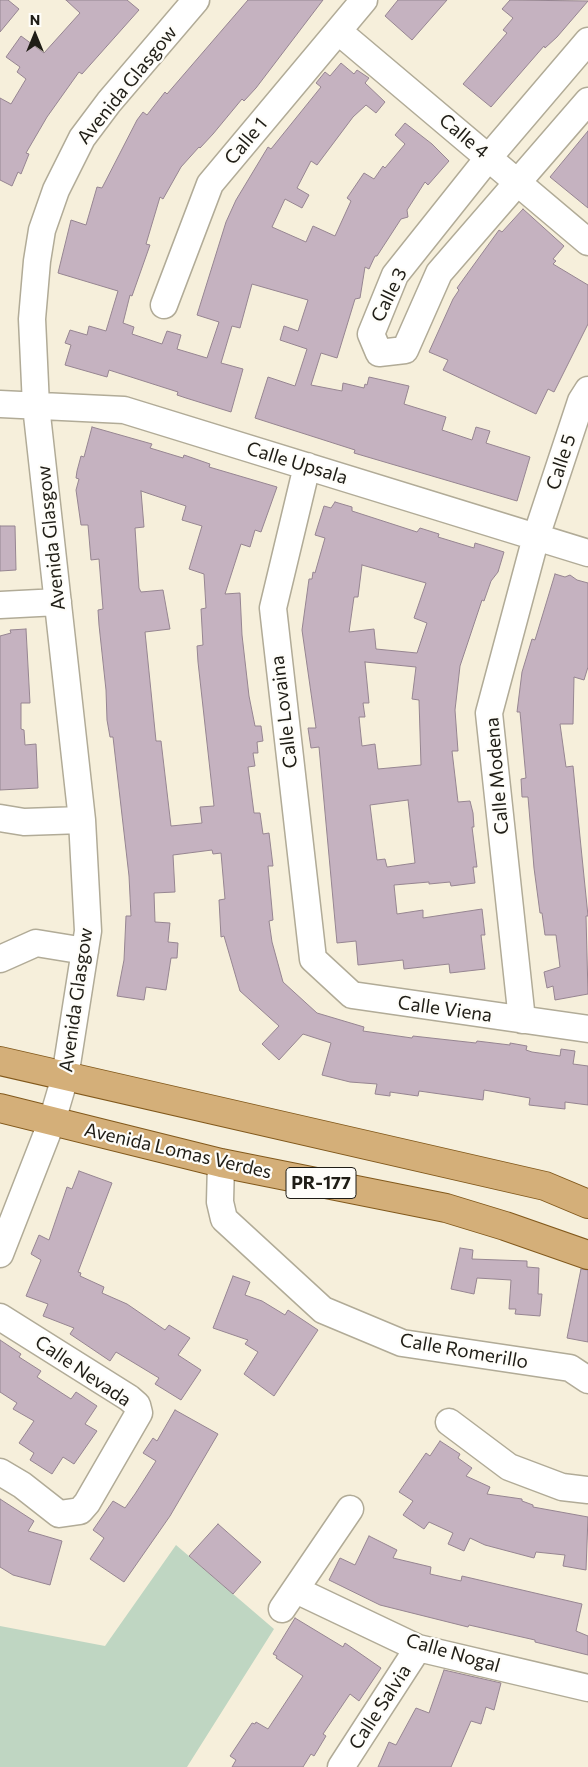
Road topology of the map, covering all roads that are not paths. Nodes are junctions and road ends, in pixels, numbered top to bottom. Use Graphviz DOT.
graph roads {
  1 [pos="196,0"];
  2 [pos="364,0"];
  3 [pos="338,31"];
  4 [pos="588,41"];
  5 [pos="588,101"];
  6 [pos="489,157"];
  7 [pos="518,182"];
  8 [pos="588,242"];
  9 [pos="164,305"];
  10 [pos="588,390"];
  11 [pos="0,404"];
  12 [pos="36,406"];
  13 [pos="307,466"];
  14 [pos="536,537"];
  15 [pos="588,553"];
  16 [pos="58,602"];
  17 [pos="0,605"];
  18 [pos="0,818"];
  19 [pos="82,820"];
  20 [pos="85,951"];
  21 [pos="0,959"];
  22 [pos="314,961"];
  23 [pos="522,1020"];
  24 [pos="588,1029"];
  25 [pos="0,1061"];
  26 [pos="65,1077"];
  27 [pos="0,1108"];
  28 [pos="52,1121"];
  29 [pos="221,1163"];
  30 [pos="588,1204"];
  31 [pos="0,1254"];
  32 [pos="588,1255"];
  33 [pos="0,1317"];
  34 [pos="588,1380"];
  35 [pos="449,1422"];
  36 [pos="0,1472"];
  37 [pos="588,1490"];
  38 [pos="350,1509"];
  39 [pos="418,1648"];
  40 [pos="588,1688"];
  41 [pos="341,1767"];
  1 -- 12 [label="street, Avenida Glasgow"];
  2 -- 3 [label="street, Calle 1"];
  3 -- 6 [label="street, Calle 4"];
  3 -- 9 [label="street, Calle 1"];
  4 -- 6 [label="street, Calle 3"];
  5 -- 7 [label="street"];
  6 -- 7 [label="street, Calle 4"];
  6 -- 7 [label="street, Calle 3"];
  7 -- 8 [label="street, Calle 4"];
  10 -- 14 [label="street, Calle 5"];
  11 -- 12 [label="street, Calle Upsala"];
  12 -- 13 [label="street, Calle Upsala"];
  12 -- 16 [label="street, Avenida Glasgow"];
  13 -- 14 [label="street, Calle Upsala"];
  13 -- 22 [label="street, Calle Lovaina"];
  14 -- 15 [label="street, Calle Upsala"];
  14 -- 23 [label="street, Calle Modena"];
  16 -- 17 [label="street"];
  16 -- 19 [label="street, Avenida Glasgow"];
  18 -- 19 [label="street"];
  19 -- 20 [label="street, Avenida Glasgow"];
  20 -- 21 [label="street"];
  20 -- 26 [label="street, Avenida Glasgow"];
  22 -- 23 [label="street, Calle Viena"];
  23 -- 24 [label="street, Calle Viena"];
  25 -- 26 [label="main road, PR-177"];
  26 -- 28 [label="street, Avenida Glasgow"];
  26 -- 30 [label="main road, PR-177"];
  27 -- 28 [label="main road, Avenida Lomas Verdes / PR-177"];
  28 -- 29 [label="main road, Avenida Lomas Verdes / PR-177"];
  28 -- 31 [label="street, Avenida Glasgow"];
  29 -- 32 [label="main road, Avenida Lomas Verdes / PR-177"];
  29 -- 34 [label="street, Calle Romerillo"];
  33 -- 36 [label="street, Calle Nevada"];
  35 -- 37 [label="street"];
  38 -- 39 [label="street, Calle Nogal"];
  39 -- 40 [label="street, Calle Nogal"];
  39 -- 41 [label="street, Calle Salvia"];
}
